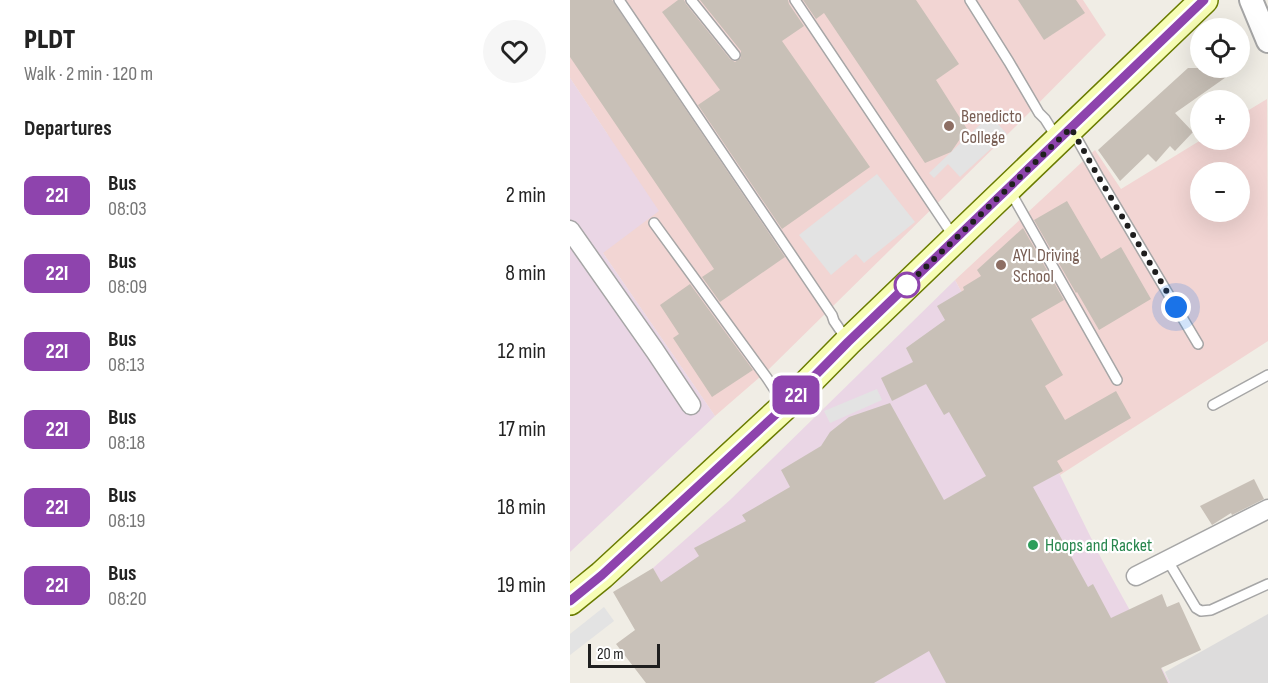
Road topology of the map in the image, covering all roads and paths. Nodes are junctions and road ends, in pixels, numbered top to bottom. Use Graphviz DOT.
graph roads {
  1 [pos="619,0"];
  2 [pos="691,0"];
  3 [pos="795,0"];
  4 [pos="970,0"];
  5 [pos="1204,0"];
  6 [pos="1251,0"];
  7 [pos="1268,41"];
  8 [pos="735,56"];
  9 [pos="1065,134"];
  10 [pos="1008,188"];
  11 [pos="654,223"];
  12 [pos="570,230"];
  13 [pos="955,239"];
  14 [pos="848,342"];
  15 [pos="1198,344"];
  16 [pos="1268,375"];
  17 [pos="1117,380"];
  18 [pos="691,405"];
  19 [pos="1213,405"];
  20 [pos="785,406"];
  21 [pos="1268,509"];
  22 [pos="1168,561"];
  23 [pos="1136,576"];
  24 [pos="1268,584"];
  25 [pos="570,601"];
  1 -- 14 [label="lane"];
  2 -- 8 [label="lane"];
  3 -- 13 [label="lane"];
  4 -- 9 [label="lane"];
  5 -- 9 [label="main road"];
  6 -- 7 [label="street"];
  9 -- 10 [label="main road"];
  9 -- 15 [label="lane"];
  10 -- 13 [label="main road"];
  10 -- 17 [label="lane"];
  11 -- 20 [label="lane"];
  12 -- 18 [label="street"];
  13 -- 14 [label="main road"];
  14 -- 20 [label="main road"];
  16 -- 19 [label="lane"];
  20 -- 25 [label="main road"];
  21 -- 22 [label="street"];
  22 -- 23 [label="street"];
  22 -- 24 [label="lane"];
}
